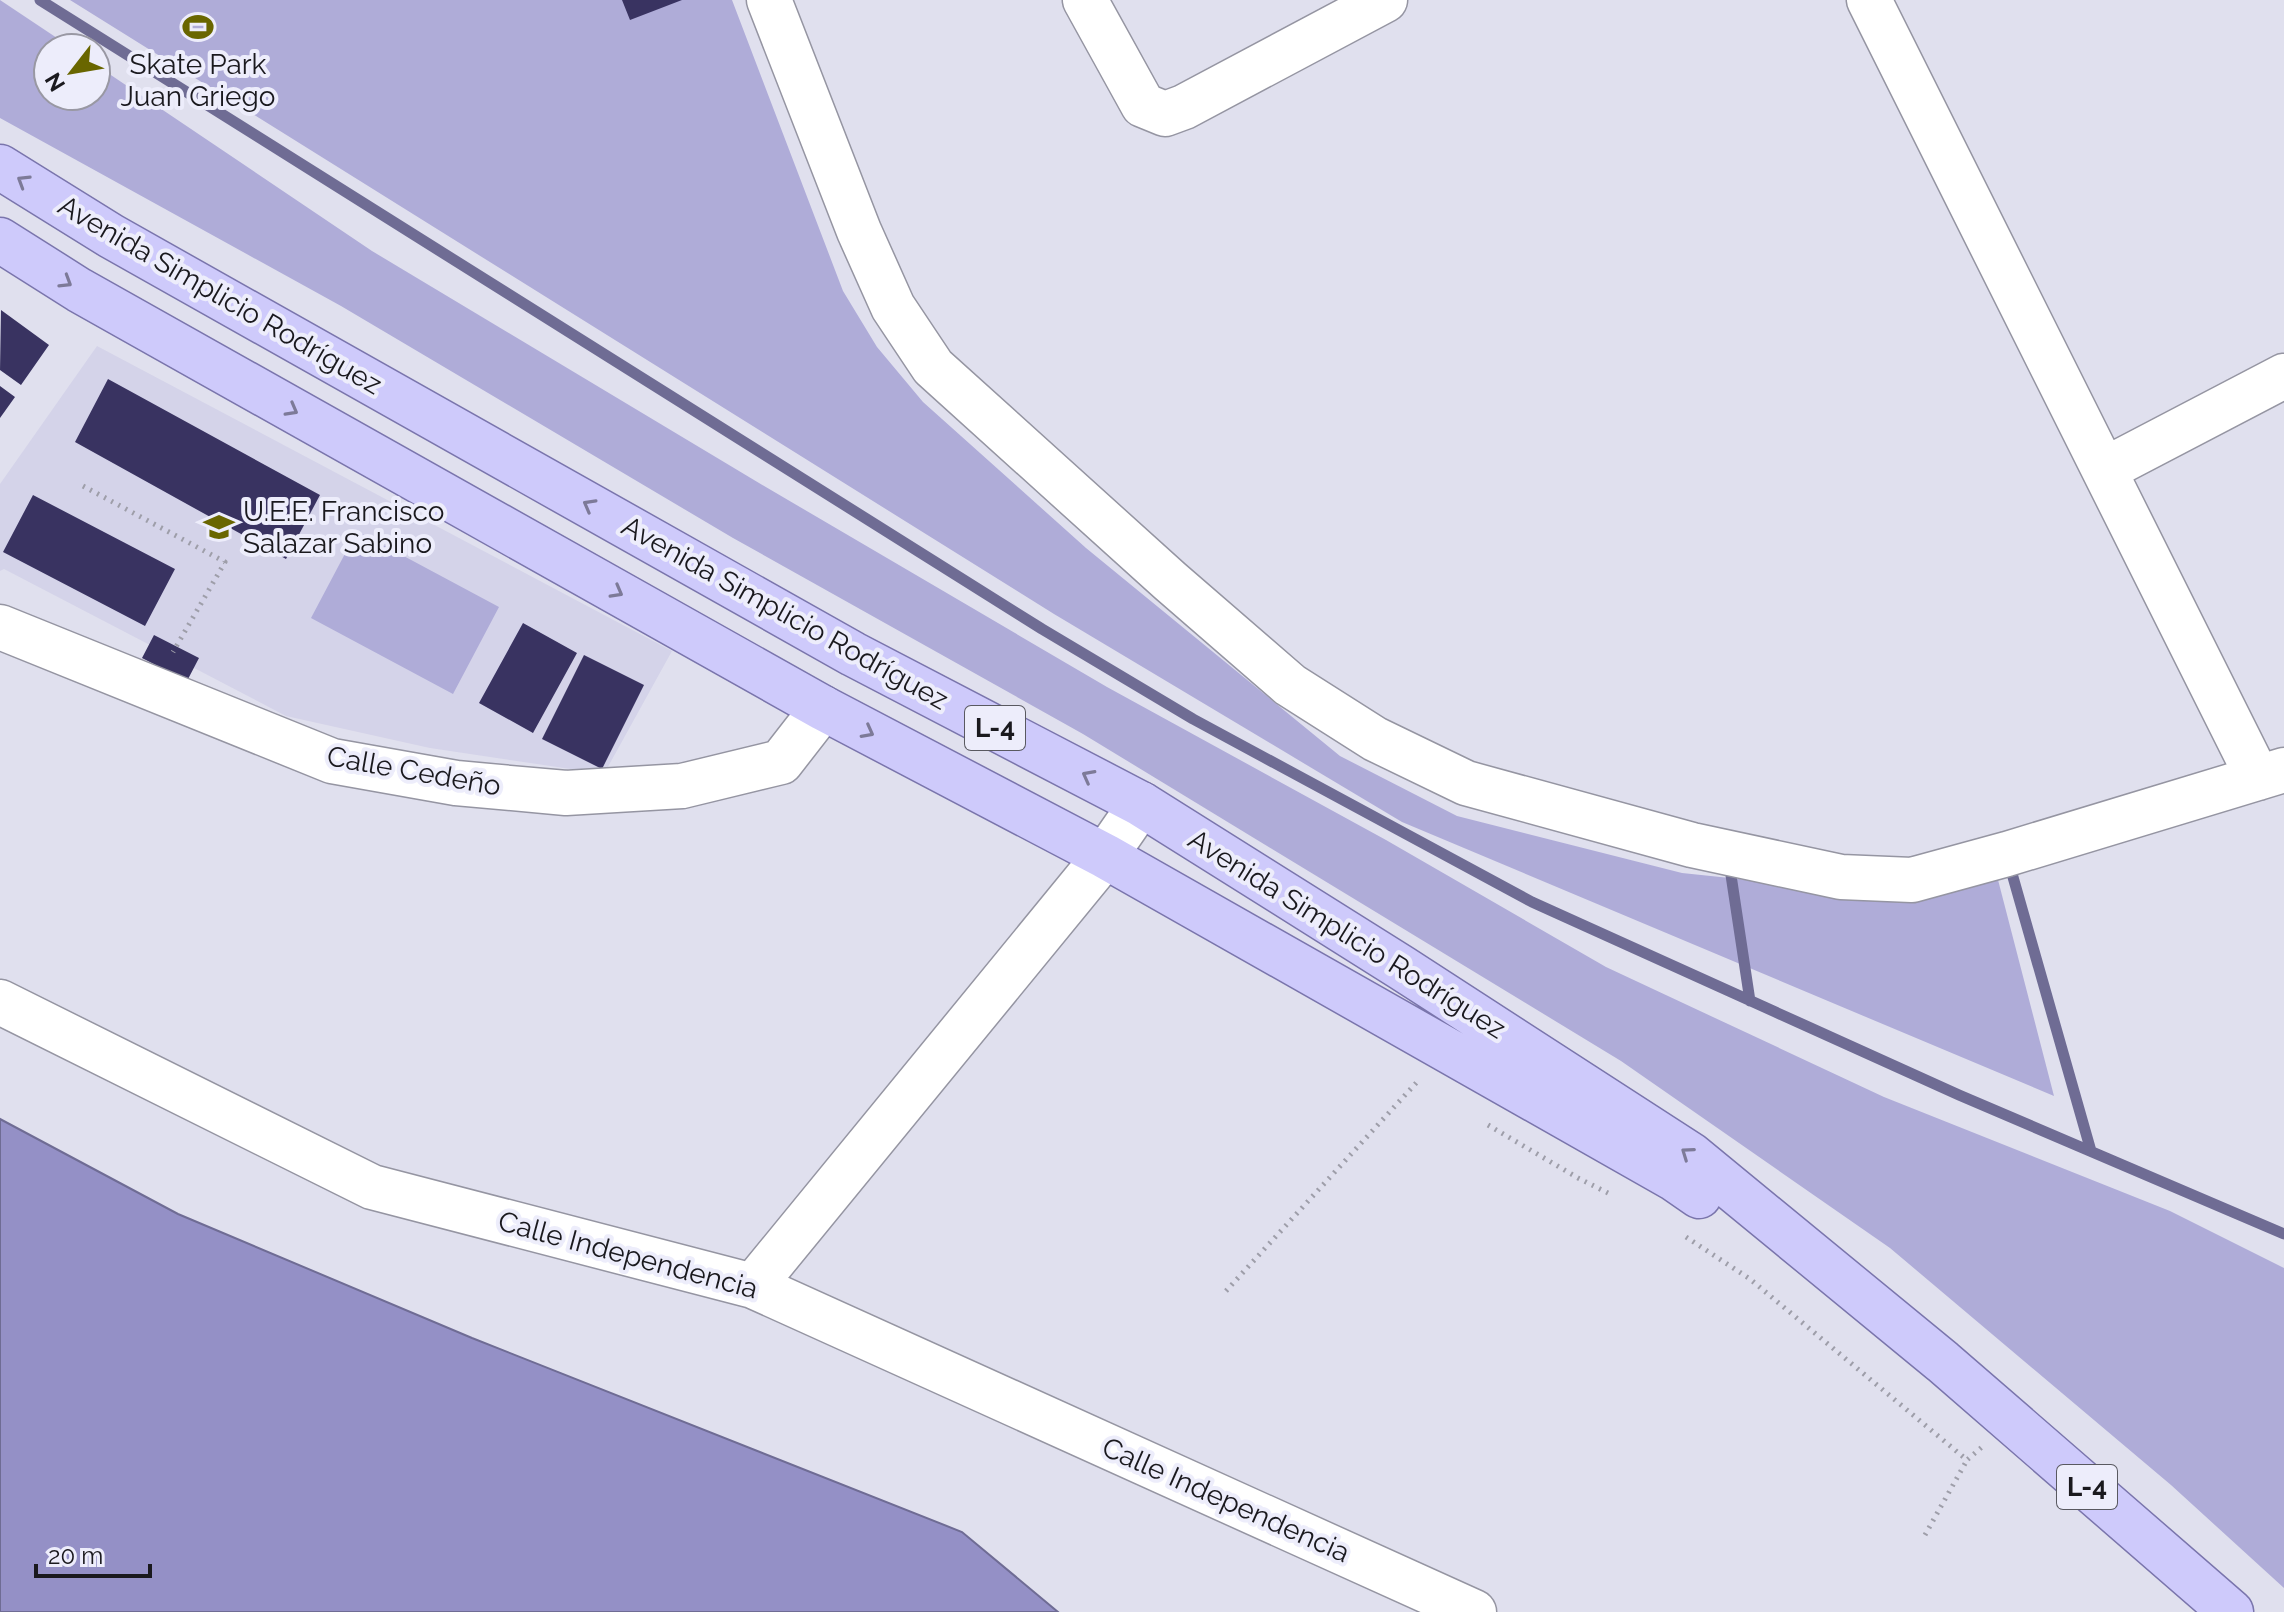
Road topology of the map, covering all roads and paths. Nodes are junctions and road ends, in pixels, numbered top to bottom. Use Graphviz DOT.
graph roads {
  1 [pos="769,0"];
  2 [pos="1085,0"];
  3 [pos="1385,0"];
  4 [pos="1869,0"];
  5 [pos="0,167"];
  6 [pos="0,240"];
  7 [pos="2284,376"];
  8 [pos="2104,470"];
  9 [pos="83,486"];
  10 [pos="0,627"];
  11 [pos="153,688"];
  12 [pos="823,708"];
  13 [pos="2271,774"];
  14 [pos="1141,804"];
  15 [pos="1105,856"];
  16 [pos="0,1002"];
  17 [pos="1430,1090"];
  18 [pos="1484,1122"];
  19 [pos="1617,1197"];
  20 [pos="1678,1232"];
  21 [pos="753,1286"];
  22 [pos="1226,1291"];
  23 [pos="1943,1362"];
  24 [pos="2012,1422"];
  25 [pos="1967,1460"];
  26 [pos="1925,1535"];
  27 [pos="1474,1612"];
  28 [pos="2231,1612"];
  1 -- 13 [label="street"];
  2 -- 3 [label="street"];
  4 -- 8 [label="street"];
  14 -- 5 [label="main road, Avenida Simplicio Rodríguez / L-4, one-way"];
  6 -- 12 [label="main road, Avenida Simplicio Rodríguez / L-4, one-way"];
  7 -- 8 [label="street"];
  8 -- 13 [label="street"];
  9 -- 11 [label="path"];
  10 -- 11 [label="street, Calle Cedeño"];
  11 -- 12 [label="street, Calle Cedeño"];
  12 -- 15 [label="main road, Avenida Simplicio Rodríguez / L-4, one-way"];
  14 -- 15 [label="street"];
  23 -- 14 [label="main road, Avenida Simplicio Rodríguez / L-4, one-way"];
  15 -- 21 [label="street"];
  15 -- 23 [label="main road, Avenida Simplicio Rodríguez / L-4"];
  16 -- 21 [label="street, Calle Independencia"];
  17 -- 22 [label="path"];
  18 -- 19 [label="path"];
  20 -- 25 [label="path"];
  21 -- 27 [label="street, Calle Independencia"];
  23 -- 24 [label="main road, Avenida Simplicio Rodríguez / L-4"];
  24 -- 25 [label="path"];
  24 -- 28 [label="main road, Avenida Simplicio Rodríguez / L-4"];
  25 -- 26 [label="path"];
}
